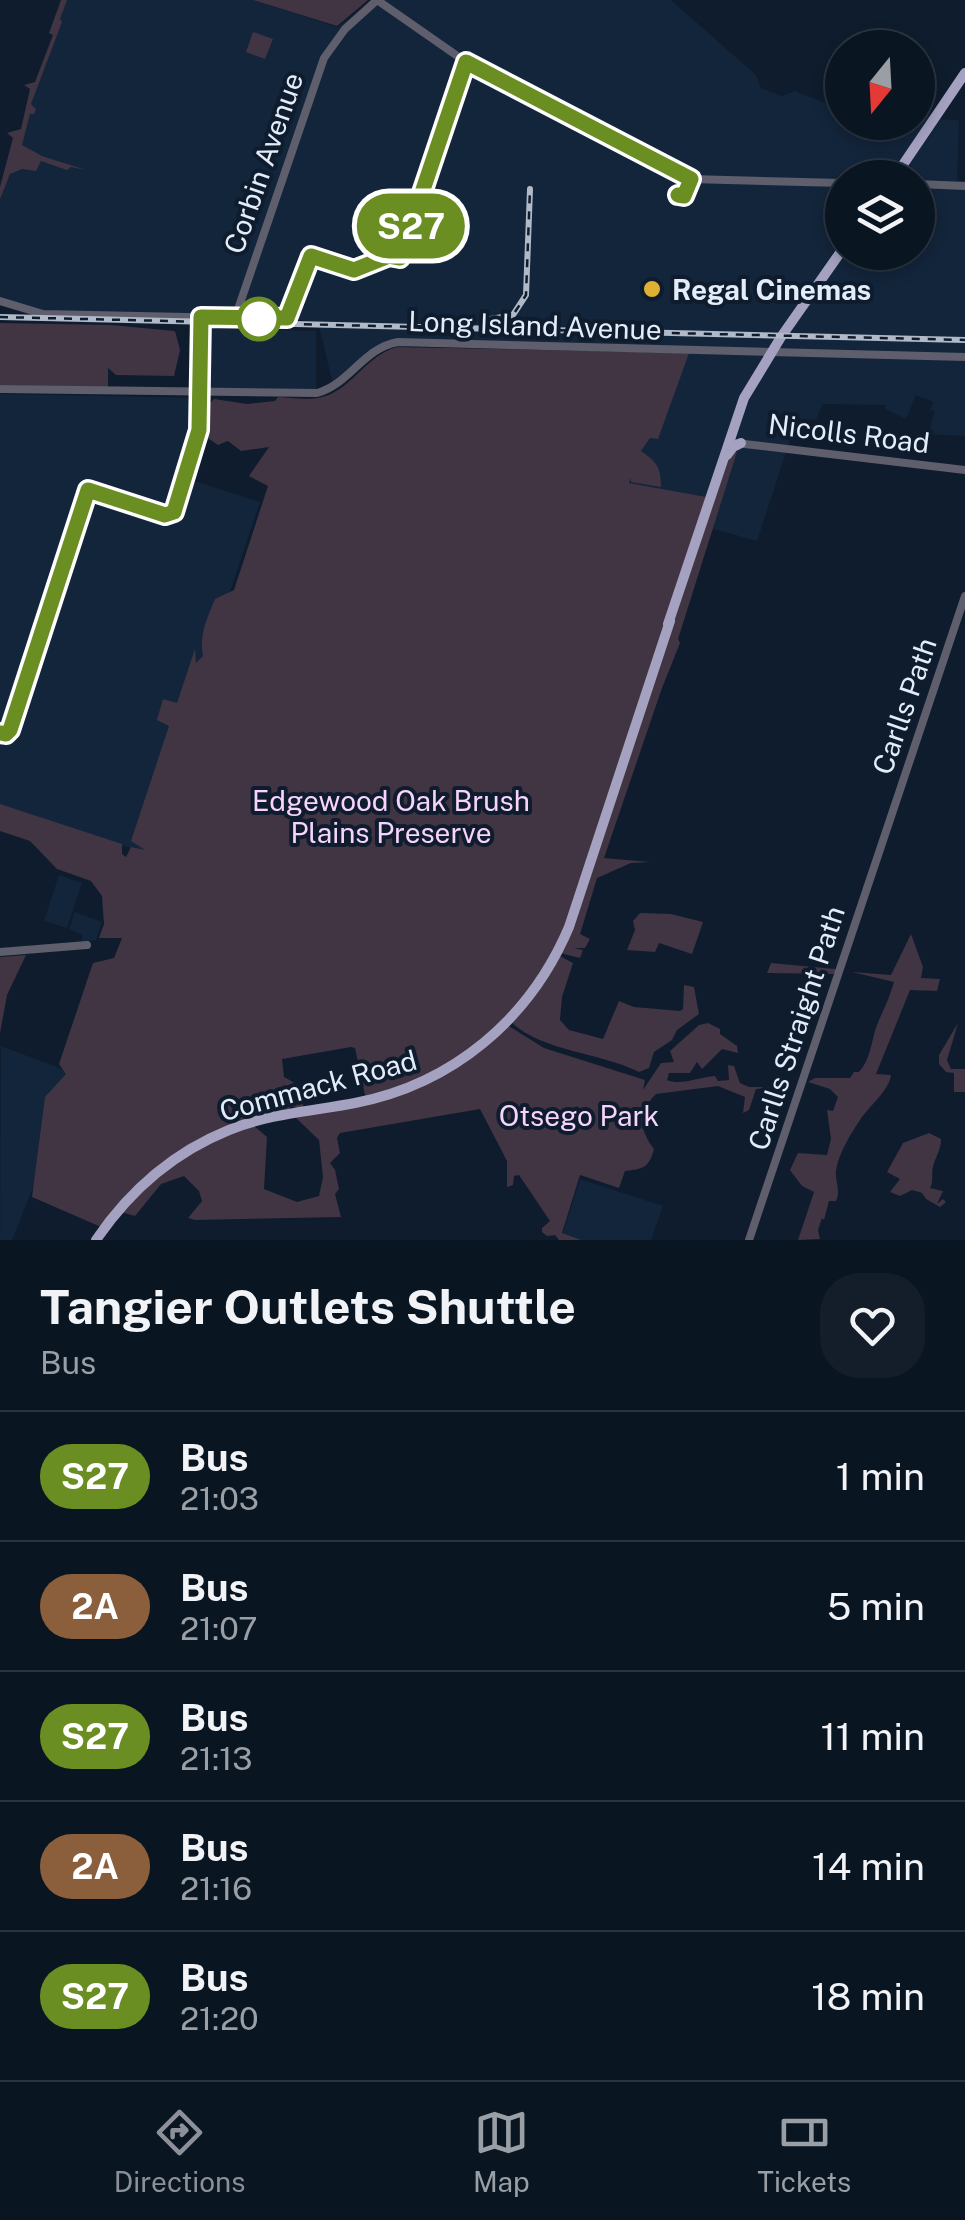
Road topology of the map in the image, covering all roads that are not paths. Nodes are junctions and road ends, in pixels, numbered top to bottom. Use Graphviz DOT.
graph roads {
  1 [pos="377,0"];
  2 [pos="394,0"];
  3 [pos="396,14"];
  4 [pos="965,73"];
  5 [pos="906,160"];
  6 [pos="825,183"];
  7 [pos="935,185"];
  8 [pos="965,186"];
  9 [pos="828,270"];
  10 [pos="0,301"];
  11 [pos="807,301"];
  12 [pos="793,304"];
  13 [pos="203,317"];
  14 [pos="770,354"];
  15 [pos="965,357"];
  16 [pos="0,389"];
  17 [pos="200,392"];
  18 [pos="728,442"];
  19 [pos="742,443"];
  20 [pos="723,459"];
  21 [pos="965,470"];
  22 [pos="965,596"];
  23 [pos="885,830"];
  24 [pos="87,944"];
  25 [pos="0,952"];
  26 [pos="96,1240"];
  27 [pos="749,1240"];
  1 -- 3 [label="street"];
  1 -- 13 [label="street, Corbin Avenue"];
  2 -- 3 [label="street"];
  3 -- 6 [label="street"];
  4 -- 5 [label="main road"];
  7 -- 8 [label="street"];
  9 -- 11 [label="main road, Commack Road"];
  10 -- 13 [label="street"];
  11 -- 12 [label="main road"];
  11 -- 14 [label="main road, Commack Road"];
  13 -- 17 [label="street"];
  14 -- 15 [label="street, Long Island Avenue"];
  14 -- 17 [label="street, Long Island Avenue"];
  14 -- 18 [label="main road, Commack Road"];
  16 -- 17 [label="street, Long Island Avenue"];
  18 -- 19 [label="street, Nicolls Road"];
  18 -- 20 [label="main road, Commack Road"];
  19 -- 20 [label="main road"];
  19 -- 21 [label="street, Nicolls Road"];
  20 -- 26 [label="main road, Commack Road"];
  22 -- 23 [label="street, Carlls Path"];
  23 -- 27 [label="street, Carlls Straight Path"];
  24 -- 25 [label="street"];
}
